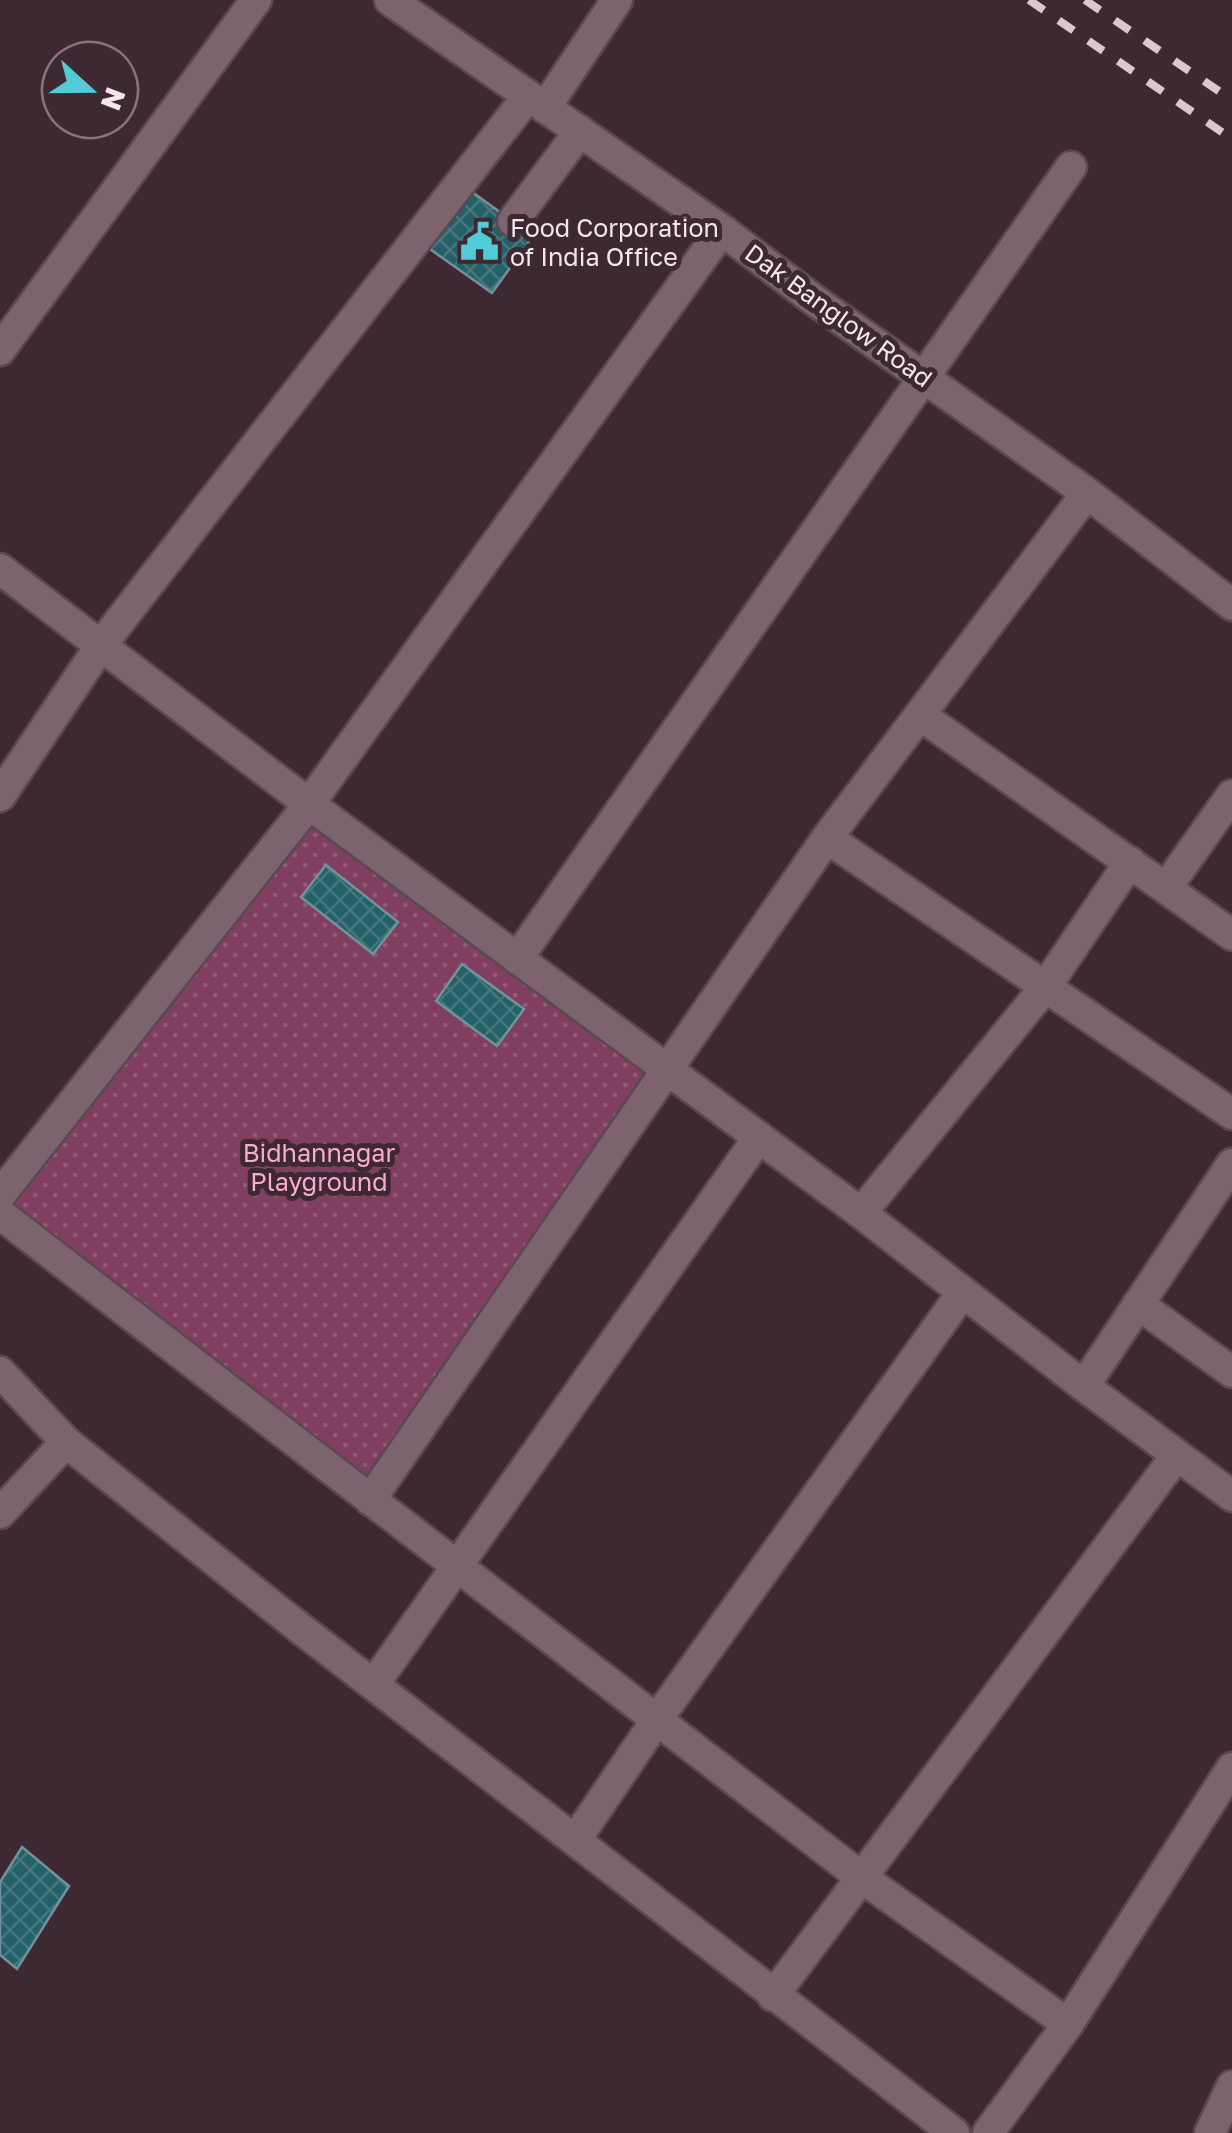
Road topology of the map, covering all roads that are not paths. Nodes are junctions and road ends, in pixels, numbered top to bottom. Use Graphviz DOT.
graph roads {
  1 [pos="256,0"];
  2 [pos="390,0"];
  3 [pos="617,0"];
  4 [pos="537,102"];
  5 [pos="580,132"];
  6 [pos="1071,166"];
  7 [pos="513,222"];
  8 [pos="722,230"];
  9 [pos="0,350"];
  10 [pos="925,378"];
  11 [pos="1087,493"];
  12 [pos="0,568"];
  13 [pos="1230,600"];
  14 [pos="100,644"];
  15 [pos="920,715"];
  16 [pos="1232,795"];
  17 [pos="0,796"];
  18 [pos="309,804"];
  19 [pos="827,838"];
  20 [pos="1130,862"];
  21 [pos="1166,888"];
  22 [pos="1232,934"];
  23 [pos="517,959"];
  24 [pos="1046,986"];
  25 [pos="667,1070"];
  26 [pos="1232,1114"];
  27 [pos="759,1138"];
  28 [pos="1232,1164"];
  29 [pos="0,1194"];
  30 [pos="861,1213"];
  31 [pos="0,1214"];
  32 [pos="963,1292"];
  33 [pos="1138,1304"];
  34 [pos="0,1372"];
  35 [pos="1232,1372"];
  36 [pos="1084,1386"];
  37 [pos="66,1442"];
  38 [pos="1176,1455"];
  39 [pos="1232,1496"];
  40 [pos="370,1500"];
  41 [pos="0,1513"];
  42 [pos="456,1566"];
  43 [pos="374,1684"];
  44 [pos="658,1718"];
  45 [pos="1232,1768"];
  46 [pos="576,1839"];
  47 [pos="861,1877"];
  48 [pos="773,1996"];
  49 [pos="1068,2024"];
  50 [pos="1232,2086"];
  51 [pos="954,2133"];
  52 [pos="988,2133"];
  53 [pos="1210,2133"];
  1 -- 9 [label="street"];
  2 -- 4 [label="street, Dak Banglow Road"];
  3 -- 4 [label="street"];
  4 -- 5 [label="street, Dak Banglow Road"];
  4 -- 14 [label="street"];
  5 -- 7 [label="street"];
  5 -- 8 [label="street, Dak Banglow Road"];
  6 -- 10 [label="street"];
  8 -- 10 [label="street, Dak Banglow Road"];
  8 -- 18 [label="street"];
  10 -- 11 [label="street, Dak Banglow Road"];
  10 -- 23 [label="street"];
  11 -- 13 [label="street, Dak Banglow Road"];
  11 -- 15 [label="street"];
  12 -- 14 [label="street"];
  14 -- 17 [label="street"];
  14 -- 18 [label="street"];
  15 -- 19 [label="street"];
  15 -- 20 [label="street"];
  16 -- 21 [label="street"];
  18 -- 23 [label="street"];
  18 -- 29 [label="street"];
  19 -- 24 [label="street"];
  19 -- 25 [label="street"];
  20 -- 21 [label="street"];
  20 -- 24 [label="street"];
  21 -- 22 [label="street"];
  23 -- 25 [label="street"];
  24 -- 26 [label="street"];
  24 -- 30 [label="street"];
  25 -- 27 [label="street"];
  25 -- 40 [label="street"];
  27 -- 30 [label="street"];
  27 -- 42 [label="street"];
  28 -- 33 [label="street"];
  30 -- 32 [label="street"];
  31 -- 40 [label="street"];
  32 -- 36 [label="street"];
  32 -- 44 [label="street"];
  33 -- 35 [label="street"];
  33 -- 36 [label="street"];
  34 -- 37 [label="street"];
  36 -- 38 [label="street"];
  37 -- 41 [label="street"];
  37 -- 43 [label="street"];
  38 -- 39 [label="street"];
  38 -- 47 [label="street"];
  40 -- 42 [label="street"];
  42 -- 43 [label="street"];
  42 -- 44 [label="street"];
  43 -- 46 [label="street"];
  44 -- 46 [label="street"];
  44 -- 47 [label="street"];
  45 -- 49 [label="street"];
  46 -- 48 [label="street"];
  47 -- 48 [label="street"];
  47 -- 49 [label="street"];
  48 -- 51 [label="street"];
  49 -- 52 [label="street"];
  50 -- 53 [label="street"];
}
